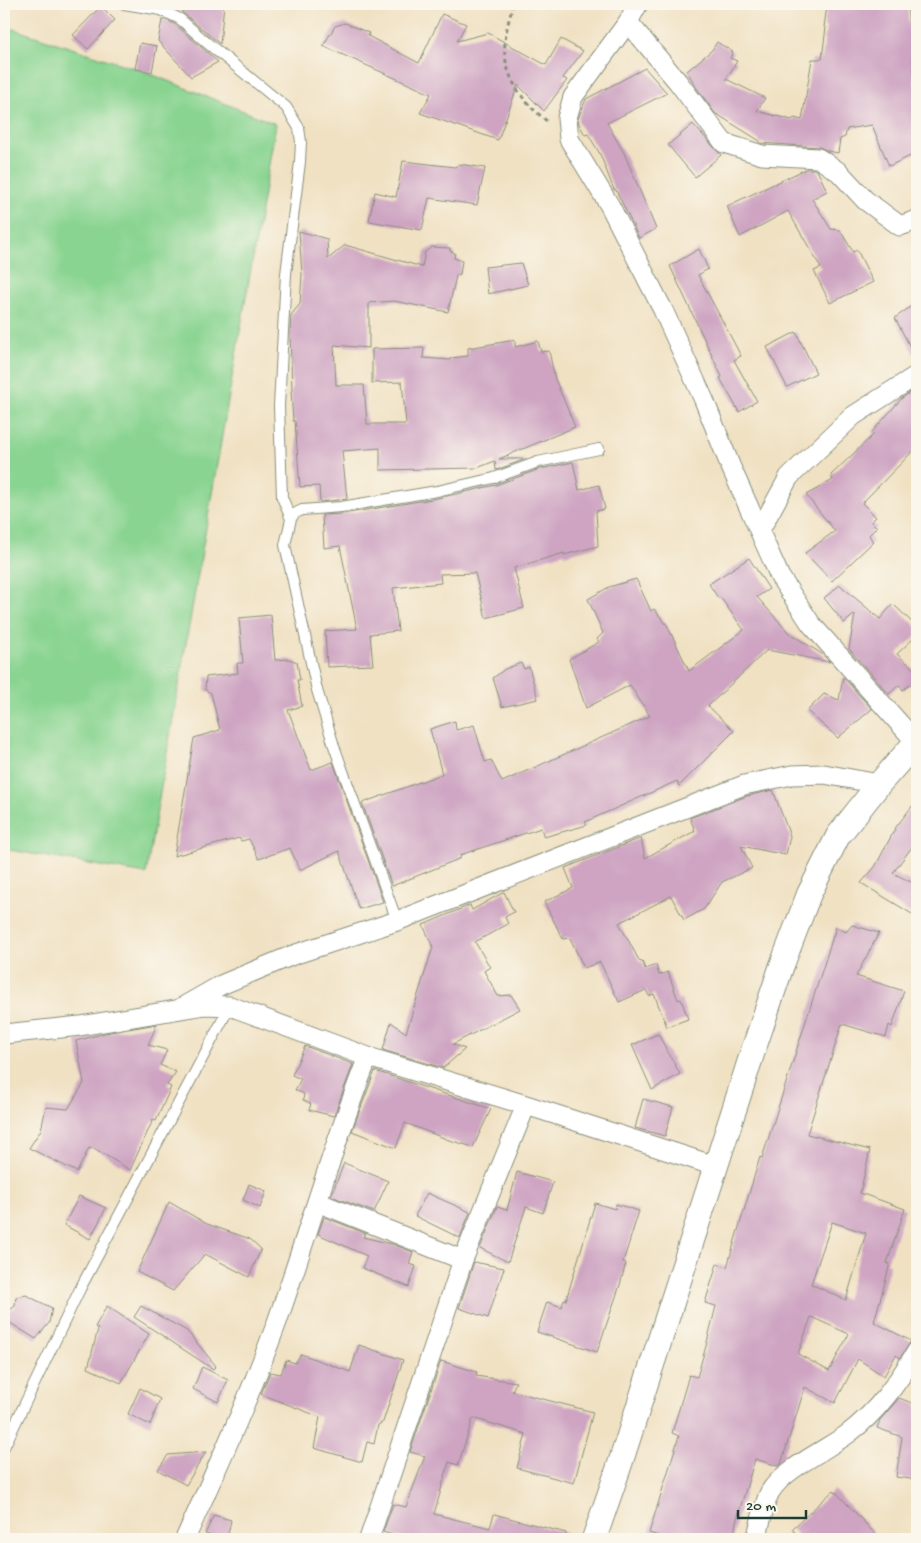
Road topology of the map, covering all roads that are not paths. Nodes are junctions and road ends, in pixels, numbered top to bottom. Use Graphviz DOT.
graph roads {
  1 [pos="124,4"];
  2 [pos="638,4"];
  3 [pos="628,22"];
  4 [pos="917,220"];
  5 [pos="917,375"];
  6 [pos="599,449"];
  7 [pos="291,519"];
  8 [pos="760,530"];
  9 [pos="917,742"];
  10 [pos="879,784"];
  11 [pos="397,921"];
  12 [pos="230,1006"];
  13 [pos="179,1009"];
  14 [pos="4,1034"];
  15 [pos="368,1057"];
  16 [pos="526,1105"];
  17 [pos="715,1166"];
  18 [pos="316,1202"];
  19 [pos="463,1260"];
  20 [pos="917,1351"];
  21 [pos="4,1447"];
  22 [pos="759,1538"];
  23 [pos="185,1539"];
  24 [pos="369,1539"];
  25 [pos="594,1539"];
  1 -- 7 [label="lane"];
  2 -- 3 [label="street"];
  3 -- 4 [label="street"];
  3 -- 8 [label="street"];
  5 -- 8 [label="street"];
  6 -- 7 [label="lane"];
  7 -- 11 [label="lane"];
  8 -- 9 [label="street"];
  9 -- 10 [label="street"];
  10 -- 11 [label="street"];
  10 -- 17 [label="street"];
  11 -- 13 [label="street"];
  12 -- 13 [label="street"];
  12 -- 15 [label="street"];
  12 -- 21 [label="lane"];
  13 -- 14 [label="street"];
  15 -- 16 [label="street"];
  15 -- 18 [label="street"];
  16 -- 17 [label="street"];
  16 -- 19 [label="street"];
  17 -- 25 [label="street"];
  18 -- 19 [label="street"];
  18 -- 23 [label="street"];
  19 -- 24 [label="street"];
  20 -- 22 [label="street"];
}
